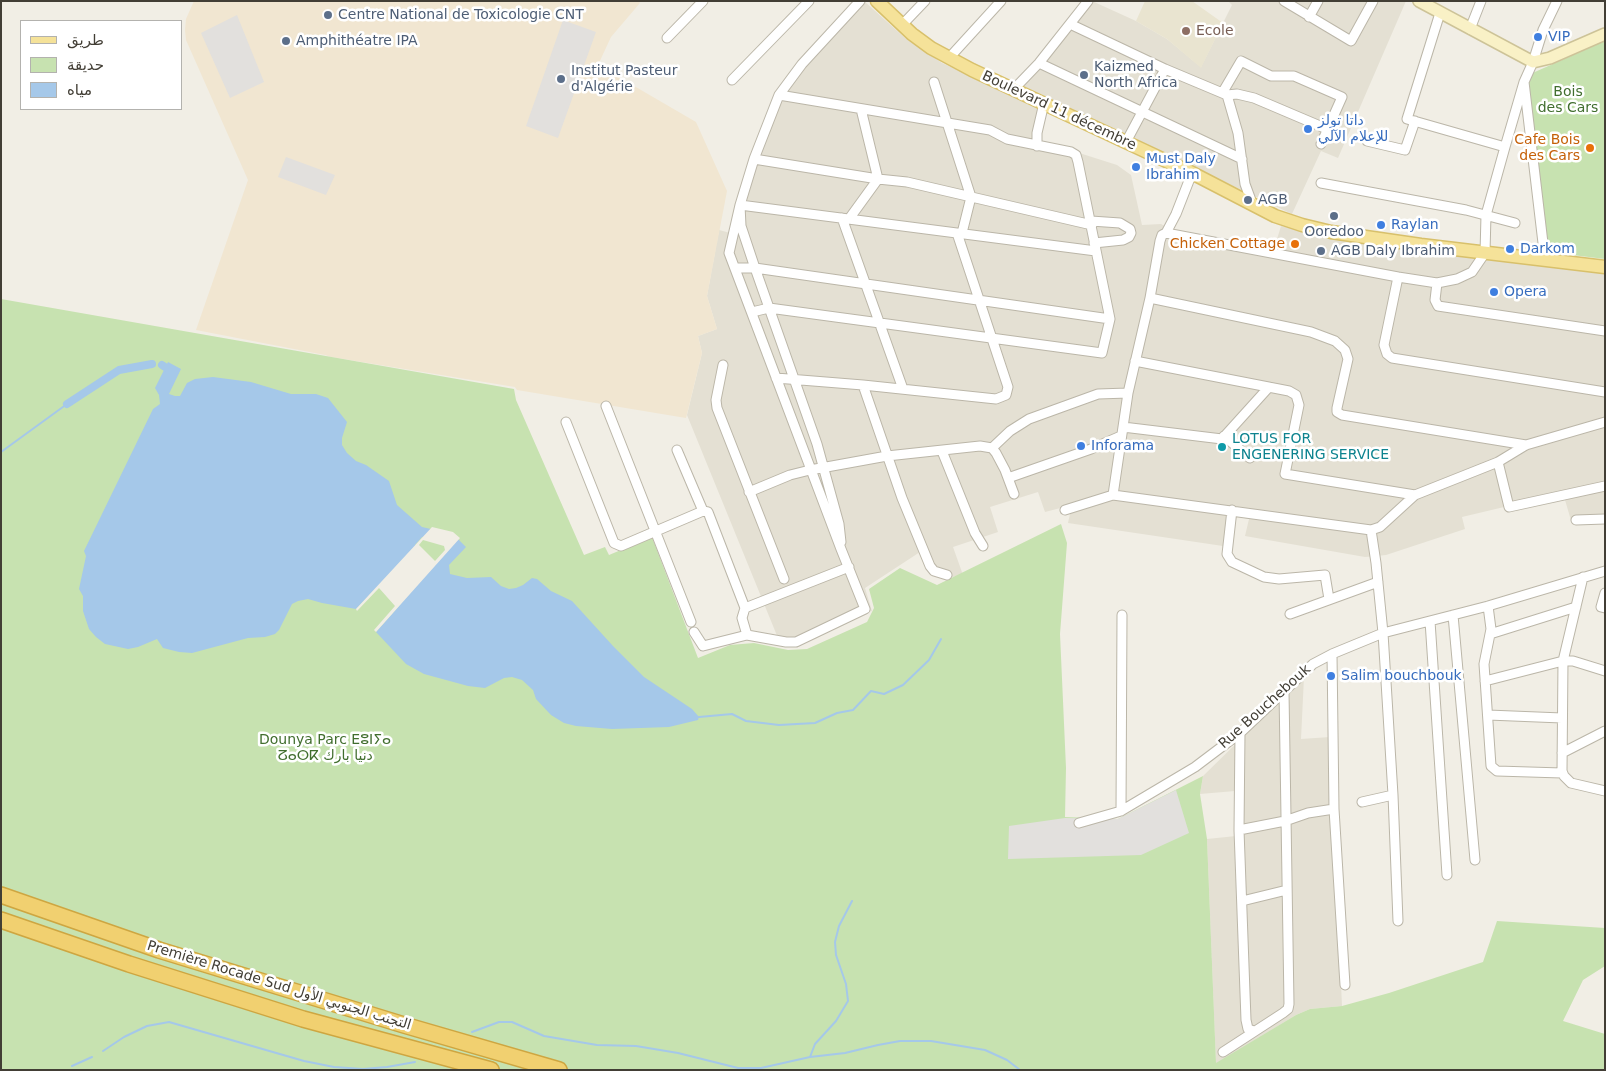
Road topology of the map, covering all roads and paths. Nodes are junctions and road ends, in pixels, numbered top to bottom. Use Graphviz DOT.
graph roads {
  1 [pos="703,1"];
  2 [pos="809,1"];
  3 [pos="860,1"];
  4 [pos="877,1"];
  5 [pos="925,1"];
  6 [pos="1001,1"];
  7 [pos="1088,1"];
  8 [pos="1284,1"];
  9 [pos="1318,1"];
  10 [pos="1373,1"];
  11 [pos="1419,1"];
  12 [pos="1481,1"];
  13 [pos="1557,1"];
  14 [pos="1440,13"];
  15 [pos="1309,17"];
  16 [pos="1070,24"];
  17 [pos="902,25"];
  18 [pos="1470,29"];
  19 [pos="1605,34"];
  20 [pos="667,38"];
  21 [pos="949,58"];
  22 [pos="1533,62"];
  23 [pos="1039,63"];
  24 [pos="1165,69"];
  25 [pos="732,80"];
  26 [pos="934,82"];
  27 [pos="1524,82"];
  28 [pos="1014,89"];
  29 [pos="779,95"];
  30 [pos="1227,95"];
  31 [pos="1044,103"];
  32 [pos="861,109"];
  33 [pos="1142,112"];
  34 [pos="1415,121"];
  35 [pos="948,124"];
  36 [pos="1327,129"];
  37 [pos="1367,141"];
  38 [pos="1126,142"];
  39 [pos="1321,144"];
  40 [pos="1037,146"];
  41 [pos="1505,147"];
  42 [pos="754,158"];
  43 [pos="1242,159"];
  44 [pos="1192,173"];
  45 [pos="878,179"];
  46 [pos="1321,182"];
  47 [pos="971,197"];
  48 [pos="1252,203"];
  49 [pos="740,205"];
  50 [pos="1486,215"];
  51 [pos="846,219"];
  52 [pos="1091,223"];
  53 [pos="1515,223"];
  54 [pos="960,233"];
  55 [pos="1166,233"];
  56 [pos="1095,247"];
  57 [pos="1485,253"];
  58 [pos="1544,260"];
  59 [pos="1605,267"];
  60 [pos="735,268"];
  61 [pos="755,268"];
  62 [pos="1398,278"];
  63 [pos="1437,283"];
  64 [pos="865,285"];
  65 [pos="1150,298"];
  66 [pos="979,301"];
  67 [pos="769,308"];
  68 [pos="752,312"];
  69 [pos="1110,319"];
  70 [pos="879,322"];
  71 [pos="1605,330"];
  72 [pos="992,338"];
  73 [pos="1135,361"];
  74 [pos="723,365"];
  75 [pos="776,378"];
  76 [pos="795,380"];
  77 [pos="863,384"];
  78 [pos="1269,387"];
  79 [pos="903,389"];
  80 [pos="1605,392"];
  81 [pos="1128,393"];
  82 [pos="606,406"];
  83 [pos="566,422"];
  84 [pos="1604,423"];
  85 [pos="1122,432"];
  86 [pos="1224,436"];
  87 [pos="1526,445"];
  88 [pos="992,448"];
  89 [pos="677,450"];
  90 [pos="942,451"];
  91 [pos="888,456"];
  92 [pos="1250,458"];
  93 [pos="1498,462"];
  94 [pos="824,468"];
  95 [pos="810,470"];
  96 [pos="1008,478"];
  97 [pos="1605,486"];
  98 [pos="749,492"];
  99 [pos="1014,494"];
  100 [pos="1113,495"];
  101 [pos="1415,495"];
  102 [pos="1065,510"];
  103 [pos="1232,510"];
  104 [pos="703,511"];
  105 [pos="1576,520"];
  106 [pos="1605,520"];
  107 [pos="1371,530"];
  108 [pos="655,532"];
  109 [pos="983,546"];
  110 [pos="841,549"];
  111 [pos="849,567"];
  112 [pos="1605,571"];
  113 [pos="947,575"];
  114 [pos="1584,577"];
  115 [pos="784,579"];
  116 [pos="1378,582"];
  117 [pos="1605,593"];
  118 [pos="1329,599"];
  119 [pos="1488,606"];
  120 [pos="1576,607"];
  121 [pos="745,608"];
  122 [pos="1605,608"];
  123 [pos="1290,614"];
  124 [pos="1122,615"];
  125 [pos="1453,615"];
  126 [pos="1430,621"];
  127 [pos="1382,633"];
  128 [pos="1490,634"];
  129 [pos="746,635"];
  130 [pos="1332,654"];
  131 [pos="1563,661"];
  132 [pos="1605,671"];
  133 [pos="1485,681"];
  134 [pos="1284,692"];
  135 [pos="1488,715"];
  136 [pos="1562,718"];
  137 [pos="1605,731"];
  138 [pos="1240,733"];
  139 [pos="1562,753"];
  140 [pos="1562,773"];
  141 [pos="1605,791"];
  142 [pos="1393,795"];
  143 [pos="1362,802"];
  144 [pos="1334,809"];
  145 [pos="1121,811"];
  146 [pos="1285,821"];
  147 [pos="1079,823"];
  148 [pos="1239,830"];
  149 [pos="1475,860"];
  150 [pos="1447,875"];
  151 [pos="1287,890"];
  152 [pos="1,895"];
  153 [pos="1242,900"];
  154 [pos="1,920"];
  155 [pos="1398,921"];
  156 [pos="1345,985"];
  157 [pos="1254,1031"];
  158 [pos="1223,1052"];
  159 [pos="491,1070"];
  160 [pos="559,1070"];
  1 -- 20 [label="street"];
  2 -- 25 [label="street"];
  3 -- 29 [label="street"];
  4 -- 17 [label="main road, Boulevard 11 décembre"];
  5 -- 17 [label="street"];
  6 -- 21 [label="street"];
  7 -- 16 [label="street"];
  8 -- 15 [label="street"];
  9 -- 15 [label="street"];
  10 -- 15 [label="street"];
  11 -- 14 [label="street"];
  12 -- 18 [label="street"];
  13 -- 22 [label="street"];
  14 -- 18 [label="street"];
  14 -- 34 [label="street"];
  16 -- 23 [label="street"];
  16 -- 24 [label="street"];
  17 -- 21 [label="main road, Boulevard 11 décembre"];
  18 -- 22 [label="street"];
  19 -- 22 [label="street"];
  21 -- 28 [label="main road, Boulevard 11 décembre"];
  22 -- 27 [label="street"];
  23 -- 28 [label="street"];
  23 -- 33 [label="street"];
  24 -- 30 [label="street"];
  24 -- 33 [label="street"];
  26 -- 35 [label="street"];
  27 -- 41 [label="street"];
  27 -- 58 [label="street"];
  28 -- 31 [label="main road, Boulevard 11 décembre"];
  29 -- 32 [label="street"];
  29 -- 42 [label="street"];
  30 -- 36 [label="street"];
  30 -- 36 [label="street"];
  30 -- 43 [label="street"];
  31 -- 38 [label="main road, Boulevard 11 décembre"];
  31 -- 40 [label="street"];
  32 -- 35 [label="street"];
  32 -- 45 [label="street"];
  33 -- 38 [label="street"];
  33 -- 43 [label="street"];
  34 -- 37 [label="street"];
  34 -- 41 [label="street"];
  35 -- 40 [label="street"];
  35 -- 47 [label="street"];
  36 -- 39 [label="street"];
  38 -- 44 [label="main road, Boulevard 11 décembre"];
  40 -- 52 [label="street"];
  41 -- 50 [label="street"];
  42 -- 45 [label="street"];
  42 -- 49 [label="street"];
  43 -- 48 [label="street"];
  44 -- 48 [label="main road, Boulevard 11 décembre"];
  44 -- 55 [label="street"];
  45 -- 47 [label="street"];
  45 -- 51 [label="street"];
  46 -- 50 [label="street"];
  47 -- 52 [label="street"];
  47 -- 54 [label="street"];
  48 -- 57 [label="main road, Boulevard 11 décembre"];
  49 -- 51 [label="street"];
  49 -- 60 [label="street"];
  49 -- 61 [label="street"];
  50 -- 53 [label="street"];
  50 -- 57 [label="street"];
  51 -- 54 [label="street"];
  51 -- 64 [label="street"];
  52 -- 56 [label="street"];
  52 -- 56 [label="street"];
  54 -- 56 [label="street"];
  54 -- 66 [label="street"];
  55 -- 62 [label="street"];
  55 -- 65 [label="street"];
  56 -- 69 [label="street"];
  57 -- 58 [label="main road, Boulevard 11 décembre"];
  57 -- 63 [label="street"];
  58 -- 59 [label="main road, Boulevard 11 décembre"];
  60 -- 61 [label="street"];
  60 -- 68 [label="street"];
  61 -- 64 [label="street"];
  61 -- 67 [label="street"];
  62 -- 63 [label="street"];
  62 -- 80 [label="street"];
  63 -- 71 [label="street"];
  64 -- 66 [label="street"];
  64 -- 70 [label="street"];
  65 -- 73 [label="street"];
  65 -- 87 [label="street"];
  66 -- 69 [label="street"];
  66 -- 72 [label="street"];
  67 -- 68 [label="street"];
  67 -- 70 [label="street"];
  67 -- 76 [label="street"];
  68 -- 75 [label="street"];
  69 -- 72 [label="street"];
  70 -- 72 [label="street"];
  70 -- 79 [label="street"];
  72 -- 79 [label="street"];
  73 -- 78 [label="street"];
  73 -- 81 [label="street"];
  74 -- 98 [label="street"];
  75 -- 76 [label="street"];
  75 -- 95 [label="street"];
  76 -- 77 [label="street"];
  76 -- 94 [label="street"];
  77 -- 79 [label="street"];
  77 -- 91 [label="street"];
  78 -- 86 [label="street"];
  78 -- 101 [label="street"];
  81 -- 85 [label="street"];
  81 -- 88 [label="street"];
  82 -- 108 [label="street"];
  83 -- 108 [label="street"];
  84 -- 87 [label="street"];
  85 -- 86 [label="street"];
  85 -- 96 [label="street"];
  85 -- 100 [label="street"];
  86 -- 92 [label="street"];
  87 -- 93 [label="street"];
  88 -- 90 [label="street"];
  88 -- 96 [label="street"];
  89 -- 104 [label="street"];
  90 -- 91 [label="street"];
  90 -- 109 [label="street"];
  91 -- 94 [label="street"];
  91 -- 113 [label="street"];
  93 -- 97 [label="street"];
  93 -- 101 [label="street"];
  94 -- 95 [label="street"];
  94 -- 110 [label="street"];
  95 -- 98 [label="street"];
  95 -- 110 [label="street"];
  96 -- 99 [label="street"];
  98 -- 115 [label="street"];
  100 -- 102 [label="street"];
  100 -- 103 [label="street"];
  101 -- 107 [label="street"];
  103 -- 107 [label="street"];
  103 -- 118 [label="street"];
  104 -- 108 [label="street"];
  104 -- 121 [label="street"];
  105 -- 106 [label="street"];
  107 -- 116 [label="street"];
  108 -- 129 [label="street"];
  110 -- 111 [label="street"];
  111 -- 121 [label="street"];
  111 -- 129 [label="street"];
  112 -- 114 [label="street, Rue Bouchebouk"];
  114 -- 119 [label="street, Rue Bouchebouk"];
  114 -- 120 [label="street"];
  116 -- 118 [label="street"];
  116 -- 127 [label="street"];
  117 -- 122 [label="street"];
  118 -- 123 [label="street"];
  119 -- 125 [label="street, Rue Bouchebouk"];
  119 -- 128 [label="street"];
  120 -- 128 [label="street"];
  120 -- 131 [label="street"];
  121 -- 129 [label="street"];
  124 -- 145 [label="street"];
  125 -- 126 [label="street, Rue Bouchebouk"];
  125 -- 149 [label="street"];
  126 -- 127 [label="street, Rue Bouchebouk"];
  126 -- 150 [label="street"];
  127 -- 130 [label="street, Rue Bouchebouk"];
  127 -- 142 [label="street"];
  128 -- 133 [label="street"];
  130 -- 134 [label="street, Rue Bouchebouk"];
  130 -- 144 [label="street"];
  131 -- 132 [label="street"];
  131 -- 133 [label="street"];
  131 -- 136 [label="street"];
  133 -- 135 [label="street"];
  134 -- 138 [label="street, Rue Bouchebouk"];
  134 -- 146 [label="street"];
  135 -- 136 [label="street"];
  135 -- 140 [label="street"];
  136 -- 139 [label="street"];
  137 -- 139 [label="street"];
  138 -- 145 [label="street, Rue Bouchebouk"];
  138 -- 148 [label="street"];
  139 -- 140 [label="street"];
  140 -- 141 [label="street"];
  142 -- 143 [label="street"];
  142 -- 155 [label="street"];
  144 -- 146 [label="street"];
  144 -- 156 [label="street"];
  145 -- 147 [label="street, Rue Bouchebouk"];
  146 -- 148 [label="street"];
  146 -- 151 [label="street"];
  148 -- 153 [label="street"];
  151 -- 153 [label="street"];
  151 -- 157 [label="street"];
  152 -- 160 [label="highway, Première Rocade Sud التجنب الجنوبي الأول"];
  153 -- 157 [label="street"];
  154 -- 159 [label="highway, Première Rocade Sud التجنب الجنوبي الأول"];
  157 -- 158 [label="street"];
}
